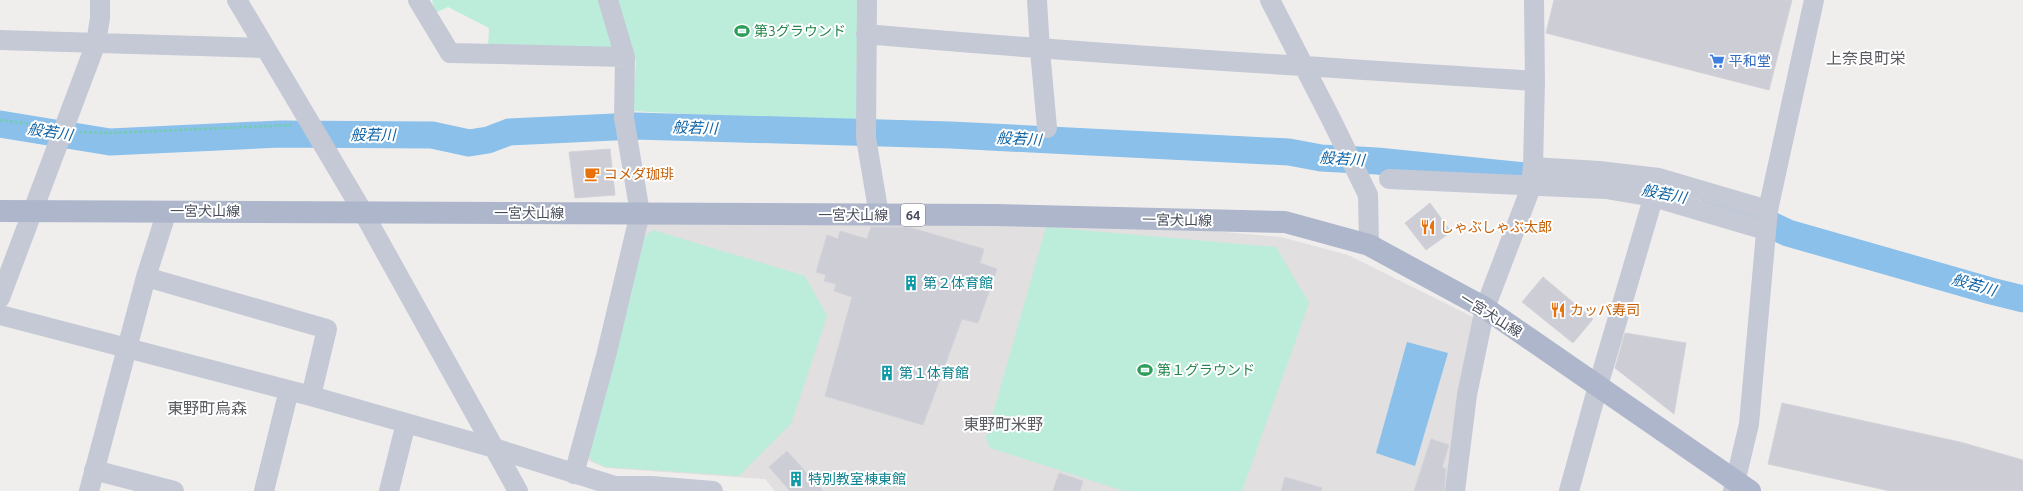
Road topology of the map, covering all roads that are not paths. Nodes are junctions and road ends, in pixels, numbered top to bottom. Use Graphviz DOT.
graph roads {
  1 [pos="100,0"];
  2 [pos="237,0"];
  3 [pos="418,0"];
  4 [pos="608,0"];
  5 [pos="867,0"];
  6 [pos="1037,0"];
  7 [pos="1270,0"];
  8 [pos="1534,0"];
  9 [pos="1814,0"];
  10 [pos="866,34"];
  11 [pos="0,40"];
  12 [pos="96,42"];
  13 [pos="265,48"];
  14 [pos="1040,50"];
  15 [pos="624,57"];
  16 [pos="1303,65"];
  17 [pos="1535,81"];
  18 [pos="1047,128"];
  19 [pos="1532,176"];
  20 [pos="1659,178"];
  21 [pos="1389,180"];
  22 [pos="1653,197"];
  23 [pos="1768,210"];
  24 [pos="0,211"];
  25 [pos="34,211"];
  26 [pos="167,211"];
  27 [pos="363,212"];
  28 [pos="640,213"];
  29 [pos="880,215"];
  30 [pos="1765,230"];
  31 [pos="1369,245"];
  32 [pos="146,277"];
  33 [pos="0,298"];
  34 [pos="1485,308"];
  35 [pos="0,315"];
  36 [pos="127,348"];
  37 [pos="1598,386"];
  38 [pos="289,390"];
  39 [pos="312,396"];
  40 [pos="406,423"];
  41 [pos="494,448"];
  42 [pos="94,470"];
  43 [pos="574,474"];
  44 [pos="1739,488"];
  45 [pos="89,491"];
  46 [pos="174,491"];
  47 [pos="264,491"];
  48 [pos="389,491"];
  49 [pos="518,491"];
  50 [pos="713,491"];
  51 [pos="1454,491"];
  52 [pos="1569,491"];
  1 -- 12 [label="street"];
  2 -- 13 [label="street"];
  3 -- 15 [label="street"];
  4 -- 15 [label="street"];
  5 -- 10 [label="street"];
  6 -- 14 [label="street"];
  7 -- 16 [label="street"];
  8 -- 17 [label="street"];
  9 -- 23 [label="street"];
  10 -- 14 [label="street"];
  10 -- 29 [label="street"];
  11 -- 12 [label="street"];
  12 -- 13 [label="street"];
  12 -- 25 [label="street"];
  13 -- 27 [label="street"];
  14 -- 16 [label="street"];
  14 -- 18 [label="street"];
  15 -- 28 [label="street"];
  16 -- 17 [label="street"];
  16 -- 31 [label="street"];
  17 -- 19 [label="street"];
  19 -- 20 [label="street"];
  19 -- 21 [label="street"];
  19 -- 22 [label="street"];
  19 -- 34 [label="street"];
  20 -- 22 [label="street"];
  20 -- 23 [label="street"];
  22 -- 30 [label="street"];
  22 -- 37 [label="street"];
  23 -- 30 [label="street"];
  24 -- 25 [label="main road, 一宮犬山線 / 64"];
  25 -- 26 [label="main road, 一宮犬山線 / 64"];
  25 -- 33 [label="street"];
  26 -- 27 [label="main road, 一宮犬山線 / 64"];
  26 -- 32 [label="street"];
  27 -- 28 [label="main road, 一宮犬山線 / 64"];
  27 -- 41 [label="street"];
  28 -- 29 [label="main road, 一宮犬山線 / 64"];
  28 -- 43 [label="street"];
  29 -- 31 [label="main road, 一宮犬山線 / 64"];
  30 -- 44 [label="street"];
  31 -- 34 [label="main road, 一宮犬山線 / 64"];
  32 -- 36 [label="street"];
  32 -- 39 [label="street"];
  34 -- 37 [label="main road, 一宮犬山線 / 64"];
  34 -- 51 [label="street"];
  35 -- 36 [label="street"];
  36 -- 38 [label="street"];
  36 -- 42 [label="street"];
  37 -- 44 [label="main road, 一宮犬山線 / 64"];
  37 -- 52 [label="street"];
  38 -- 39 [label="street"];
  38 -- 47 [label="street"];
  39 -- 40 [label="street"];
  40 -- 41 [label="street"];
  40 -- 48 [label="street"];
  41 -- 43 [label="street"];
  41 -- 49 [label="street"];
  42 -- 45 [label="street"];
  42 -- 46 [label="street"];
  43 -- 50 [label="street"];
}
